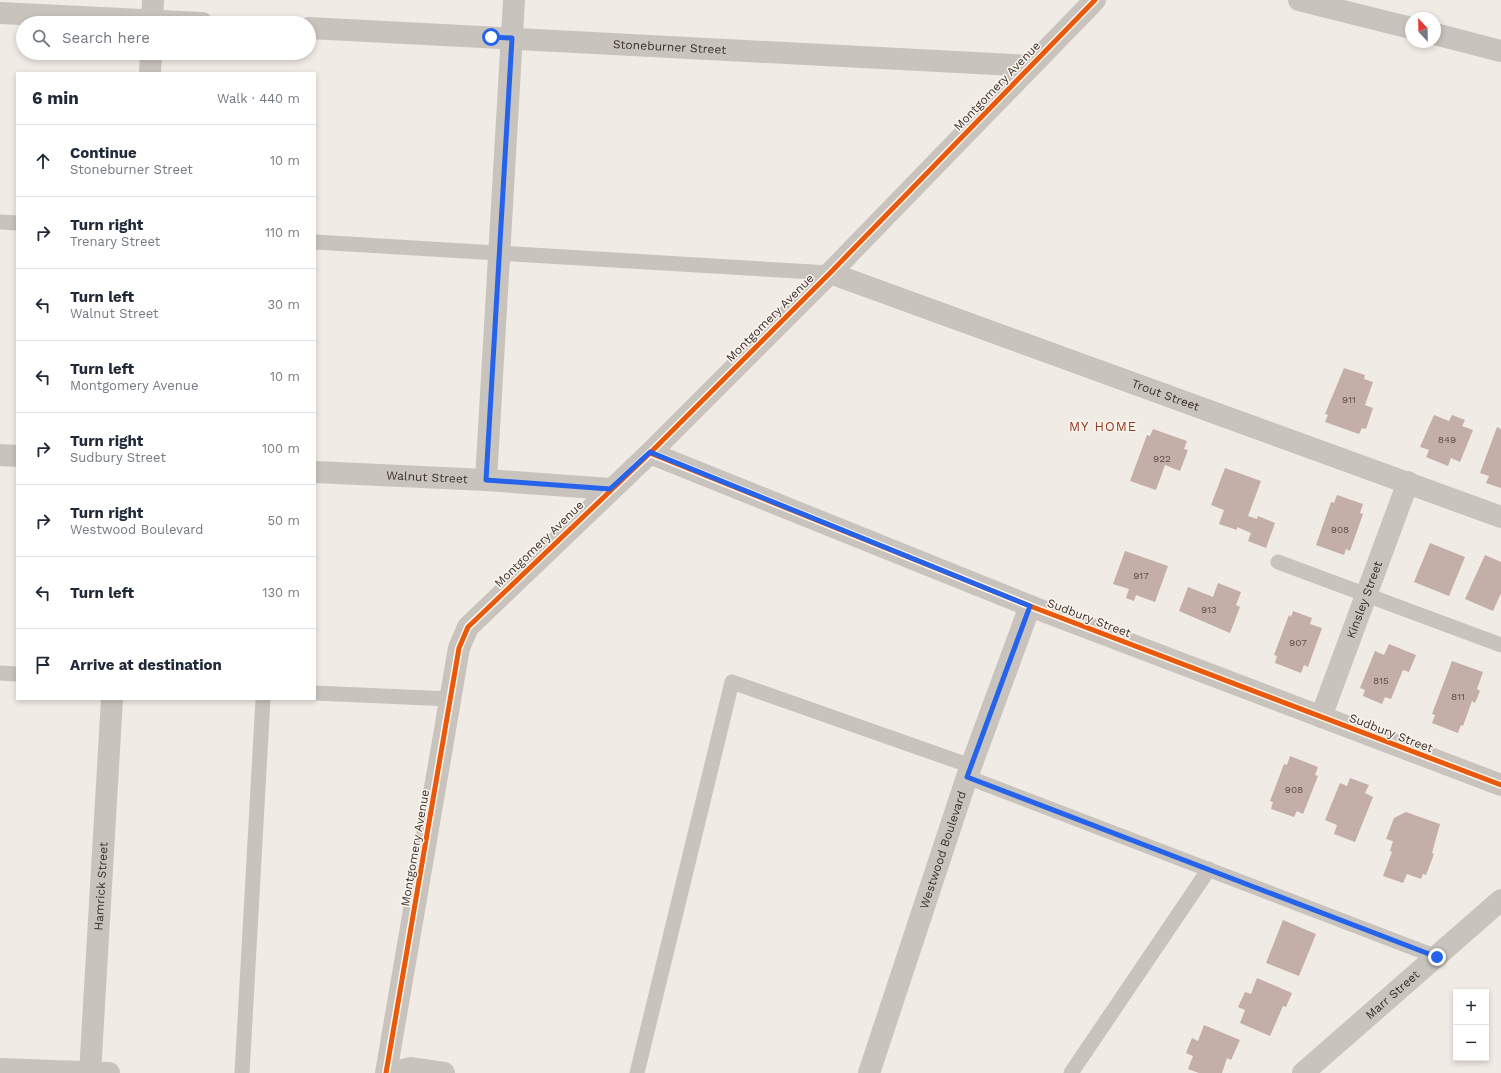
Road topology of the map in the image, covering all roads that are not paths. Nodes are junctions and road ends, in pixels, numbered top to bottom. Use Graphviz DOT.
graph roads {
  1 [pos="514,0"];
  2 [pos="1095,0"];
  3 [pos="1299,0"];
  4 [pos="0,13"];
  5 [pos="153,15"];
  6 [pos="1405,26"];
  7 [pos="316,28"];
  8 [pos="1441,36"];
  9 [pos="512,38"];
  10 [pos="1501,51"];
  11 [pos="151,60"];
  12 [pos="1030,66"];
  13 [pos="150,72"];
  14 [pos="0,222"];
  15 [pos="16,223"];
  16 [pos="316,242"];
  17 [pos="499,253"];
  18 [pos="830,272"];
  19 [pos="650,452"];
  20 [pos="0,455"];
  21 [pos="16,456"];
  22 [pos="316,472"];
  23 [pos="486,480"];
  24 [pos="1408,482"];
  25 [pos="610,489"];
  26 [pos="1501,517"];
  27 [pos="1278,562"];
  28 [pos="1367,596"];
  29 [pos="1030,606"];
  30 [pos="1501,645"];
  31 [pos="0,673"];
  32 [pos="16,674"];
  33 [pos="316,693"];
  34 [pos="450,699"];
  35 [pos="112,700"];
  36 [pos="263,700"];
  37 [pos="1321,717"];
  38 [pos="969,772"];
  39 [pos="1501,785"];
  40 [pos="1209,869"];
  41 [pos="1501,900"];
  42 [pos="1437,957"];
  43 [pos="0,1069"];
  44 [pos="96,1073"];
  45 [pos="242,1073"];
  46 [pos="386,1073"];
  47 [pos="393,1073"];
  48 [pos="444,1073"];
  49 [pos="637,1073"];
  50 [pos="869,1073"];
  51 [pos="1071,1073"];
  52 [pos="1303,1073"];
  1 -- 9 [label="street"];
  2 -- 12 [label="street, Montgomery Avenue"];
  3 -- 6 [label="street"];
  4 -- 5 [label="street"];
  7 -- 9 [label="street, Stoneburner Street"];
  8 -- 10 [label="street"];
  9 -- 12 [label="street, Stoneburner Street"];
  9 -- 17 [label="street"];
  11 -- 13 [label="street"];
  12 -- 18 [label="street, Montgomery Avenue"];
  14 -- 15 [label="lane"];
  16 -- 17 [label="lane"];
  17 -- 18 [label="lane"];
  17 -- 23 [label="street"];
  18 -- 19 [label="street, Montgomery Avenue"];
  18 -- 24 [label="street, Trout Street"];
  19 -- 25 [label="street, Montgomery Avenue"];
  19 -- 29 [label="street, Sudbury Street"];
  20 -- 21 [label="street"];
  22 -- 23 [label="street, Walnut Street"];
  23 -- 25 [label="street, Walnut Street"];
  24 -- 26 [label="street, Trout Street"];
  24 -- 28 [label="street, Kinsley Street"];
  25 -- 34 [label="street, Montgomery Avenue"];
  27 -- 28 [label="lane"];
  28 -- 30 [label="lane"];
  28 -- 37 [label="street, Kinsley Street"];
  29 -- 37 [label="street, Sudbury Street"];
  29 -- 38 [label="street, Westwood Boulevard"];
  31 -- 32 [label="lane"];
  33 -- 34 [label="lane"];
  34 -- 46 [label="street, Montgomery Avenue"];
  35 -- 44 [label="street, Hamrick Street"];
  36 -- 45 [label="lane"];
  37 -- 39 [label="street, Sudbury Street"];
  38 -- 40 [label="lane"];
  38 -- 49 [label="lane"];
  38 -- 50 [label="street, Westwood Boulevard"];
  40 -- 42 [label="lane"];
  40 -- 51 [label="lane"];
  41 -- 42 [label="street, Marr Street"];
  42 -- 52 [label="street, Marr Street"];
  43 -- 44 [label="street"];
  47 -- 48 [label="street"];
}
